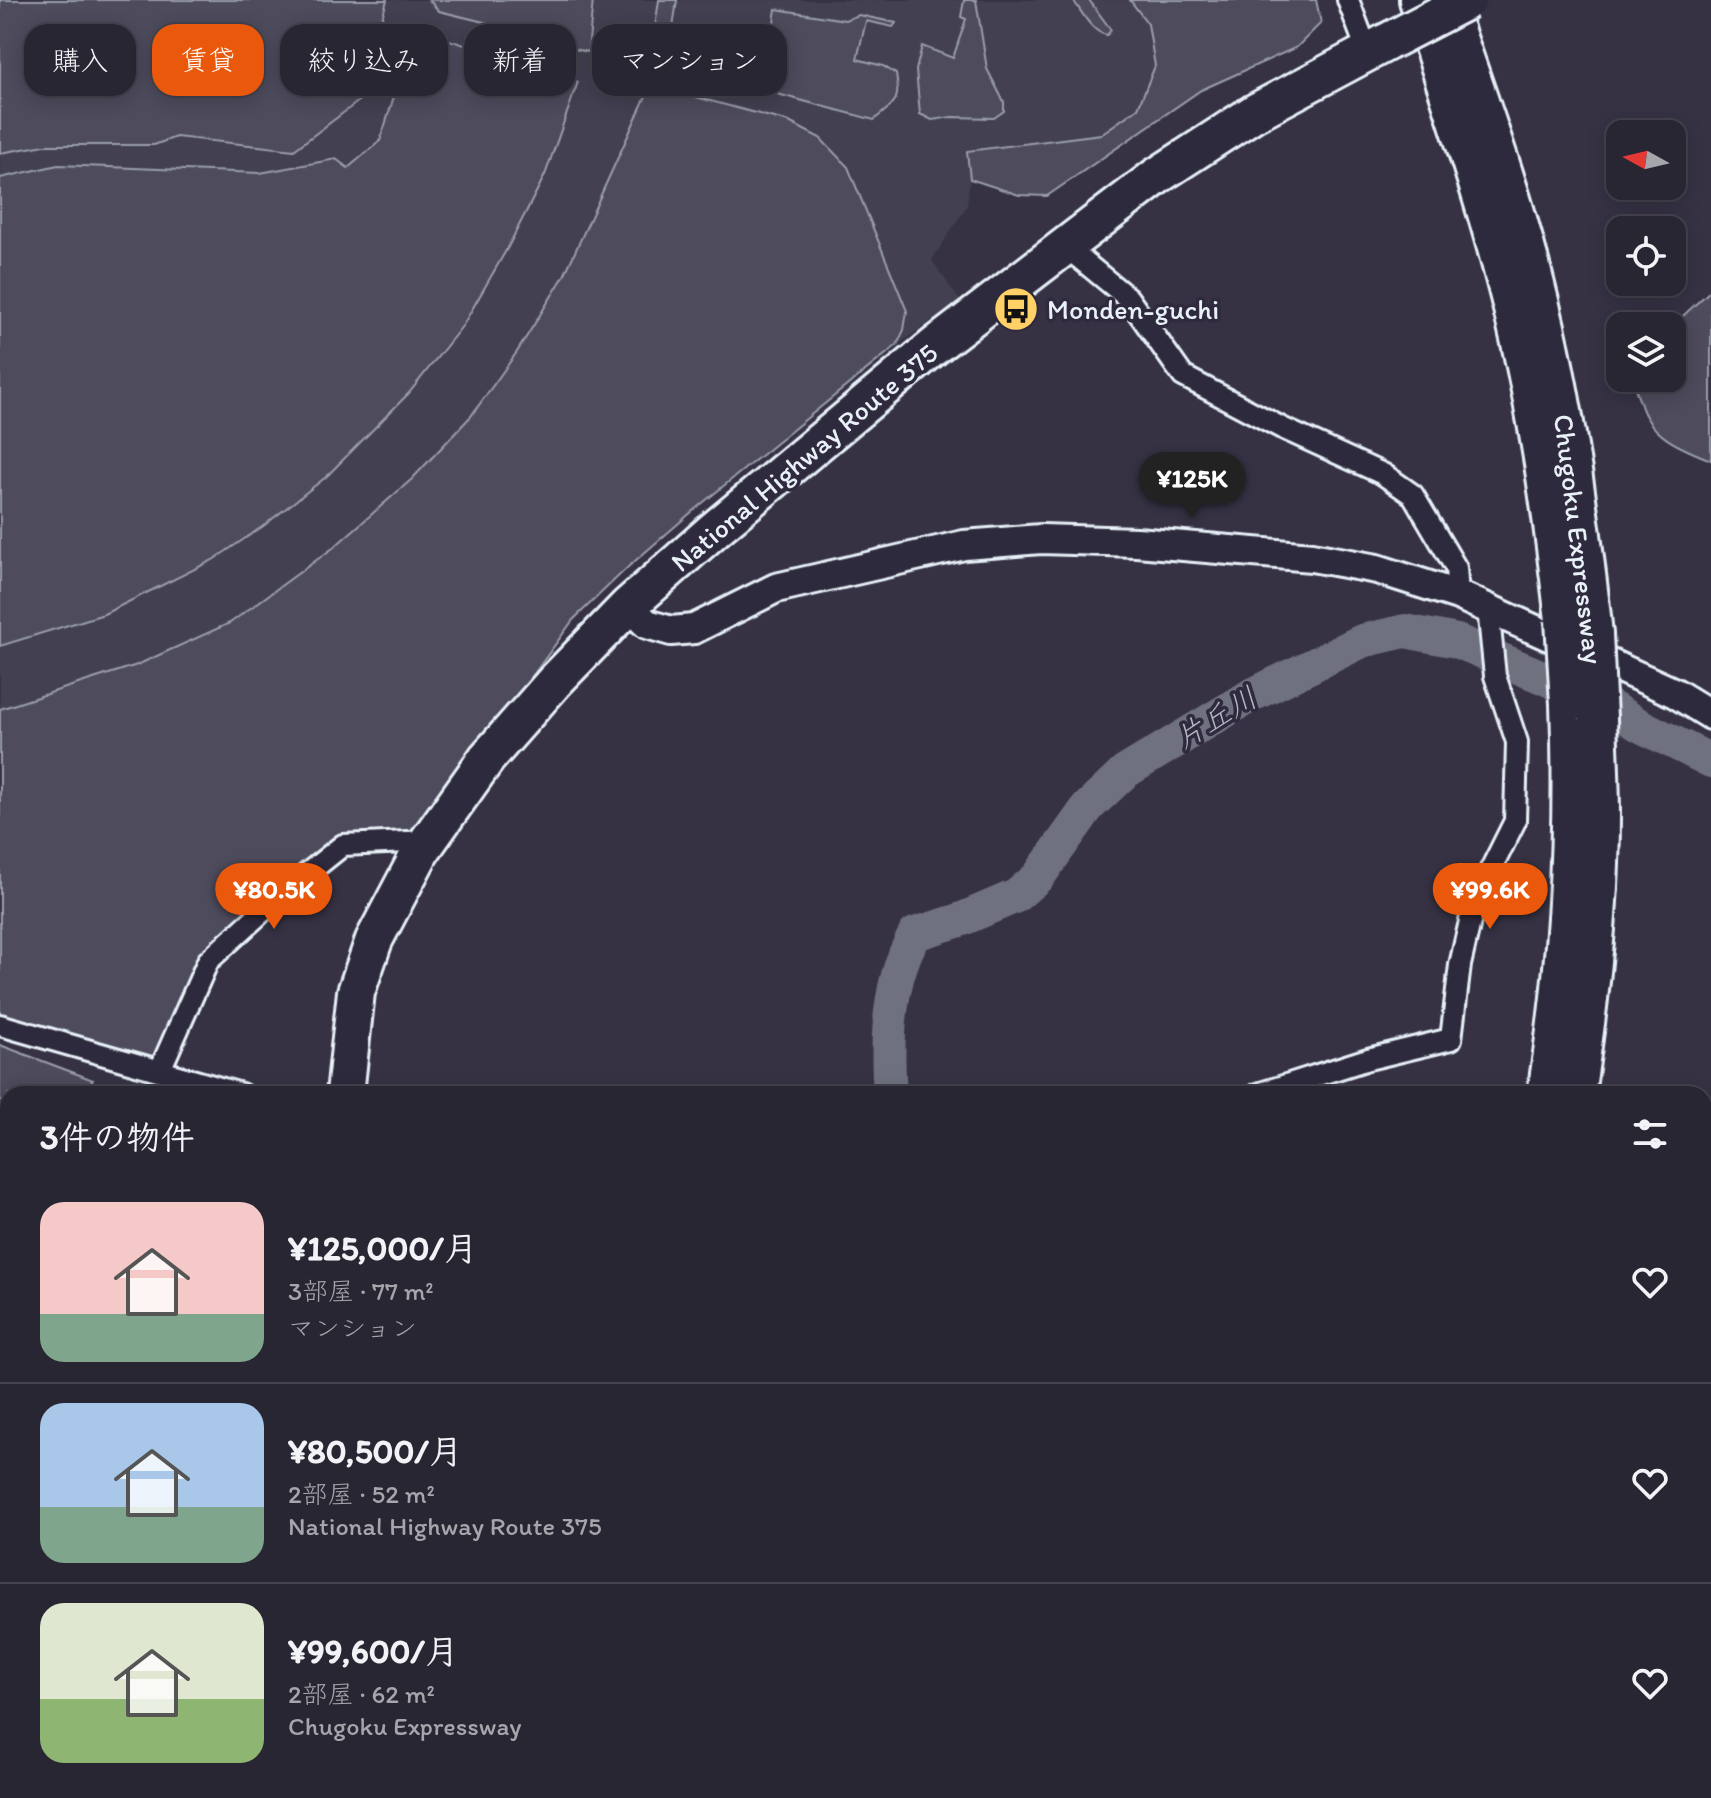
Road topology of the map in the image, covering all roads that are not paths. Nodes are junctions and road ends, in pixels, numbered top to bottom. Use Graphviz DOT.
graph roads {
  1 [pos="1348,0"];
  2 [pos="1418,0"];
  3 [pos="1445,0"];
  4 [pos="1468,0"];
  5 [pos="1377,47"];
  6 [pos="1066,247"];
  7 [pos="1458,595"];
  8 [pos="628,606"];
  9 [pos="1488,608"];
  10 [pos="1579,627"];
  11 [pos="1583,711"];
  12 [pos="1711,715"];
  13 [pos="1572,794"];
  14 [pos="1601,818"];
  15 [pos="429,841"];
  16 [pos="0,1025"];
  17 [pos="160,1070"];
  18 [pos="214,1086"];
  19 [pos="346,1086"];
  20 [pos="1283,1086"];
  21 [pos="1535,1086"];
  22 [pos="1547,1086"];
  23 [pos="1577,1086"];
  24 [pos="1591,1086"];
  1 -- 5 [label="street"];
  2 -- 10 [label="highway, Chugoku Expressway"];
  3 -- 10 [label="highway, Chugoku Expressway"];
  4 -- 5 [label="highway, National Highway Route 375, bridge"];
  5 -- 6 [label="highway, National Highway Route 375"];
  6 -- 7 [label="street"];
  6 -- 8 [label="highway, National Highway Route 375"];
  7 -- 8 [label="street"];
  7 -- 9 [label="street"];
  8 -- 15 [label="highway, National Highway Route 375"];
  9 -- 12 [label="street"];
  9 -- 20 [label="street"];
  10 -- 11 [label="highway, Chugoku Expressway, bridge"];
  11 -- 13 [label="highway, Chugoku Expressway"];
  11 -- 14 [label="highway, Chugoku Expressway"];
  13 -- 21 [label="highway"];
  13 -- 22 [label="highway, Chugoku Expressway"];
  14 -- 23 [label="highway, Chugoku Expressway"];
  14 -- 24 [label="highway"];
  15 -- 17 [label="street"];
  15 -- 19 [label="highway, National Highway Route 375"];
  16 -- 17 [label="street"];
  17 -- 18 [label="street"];
}
